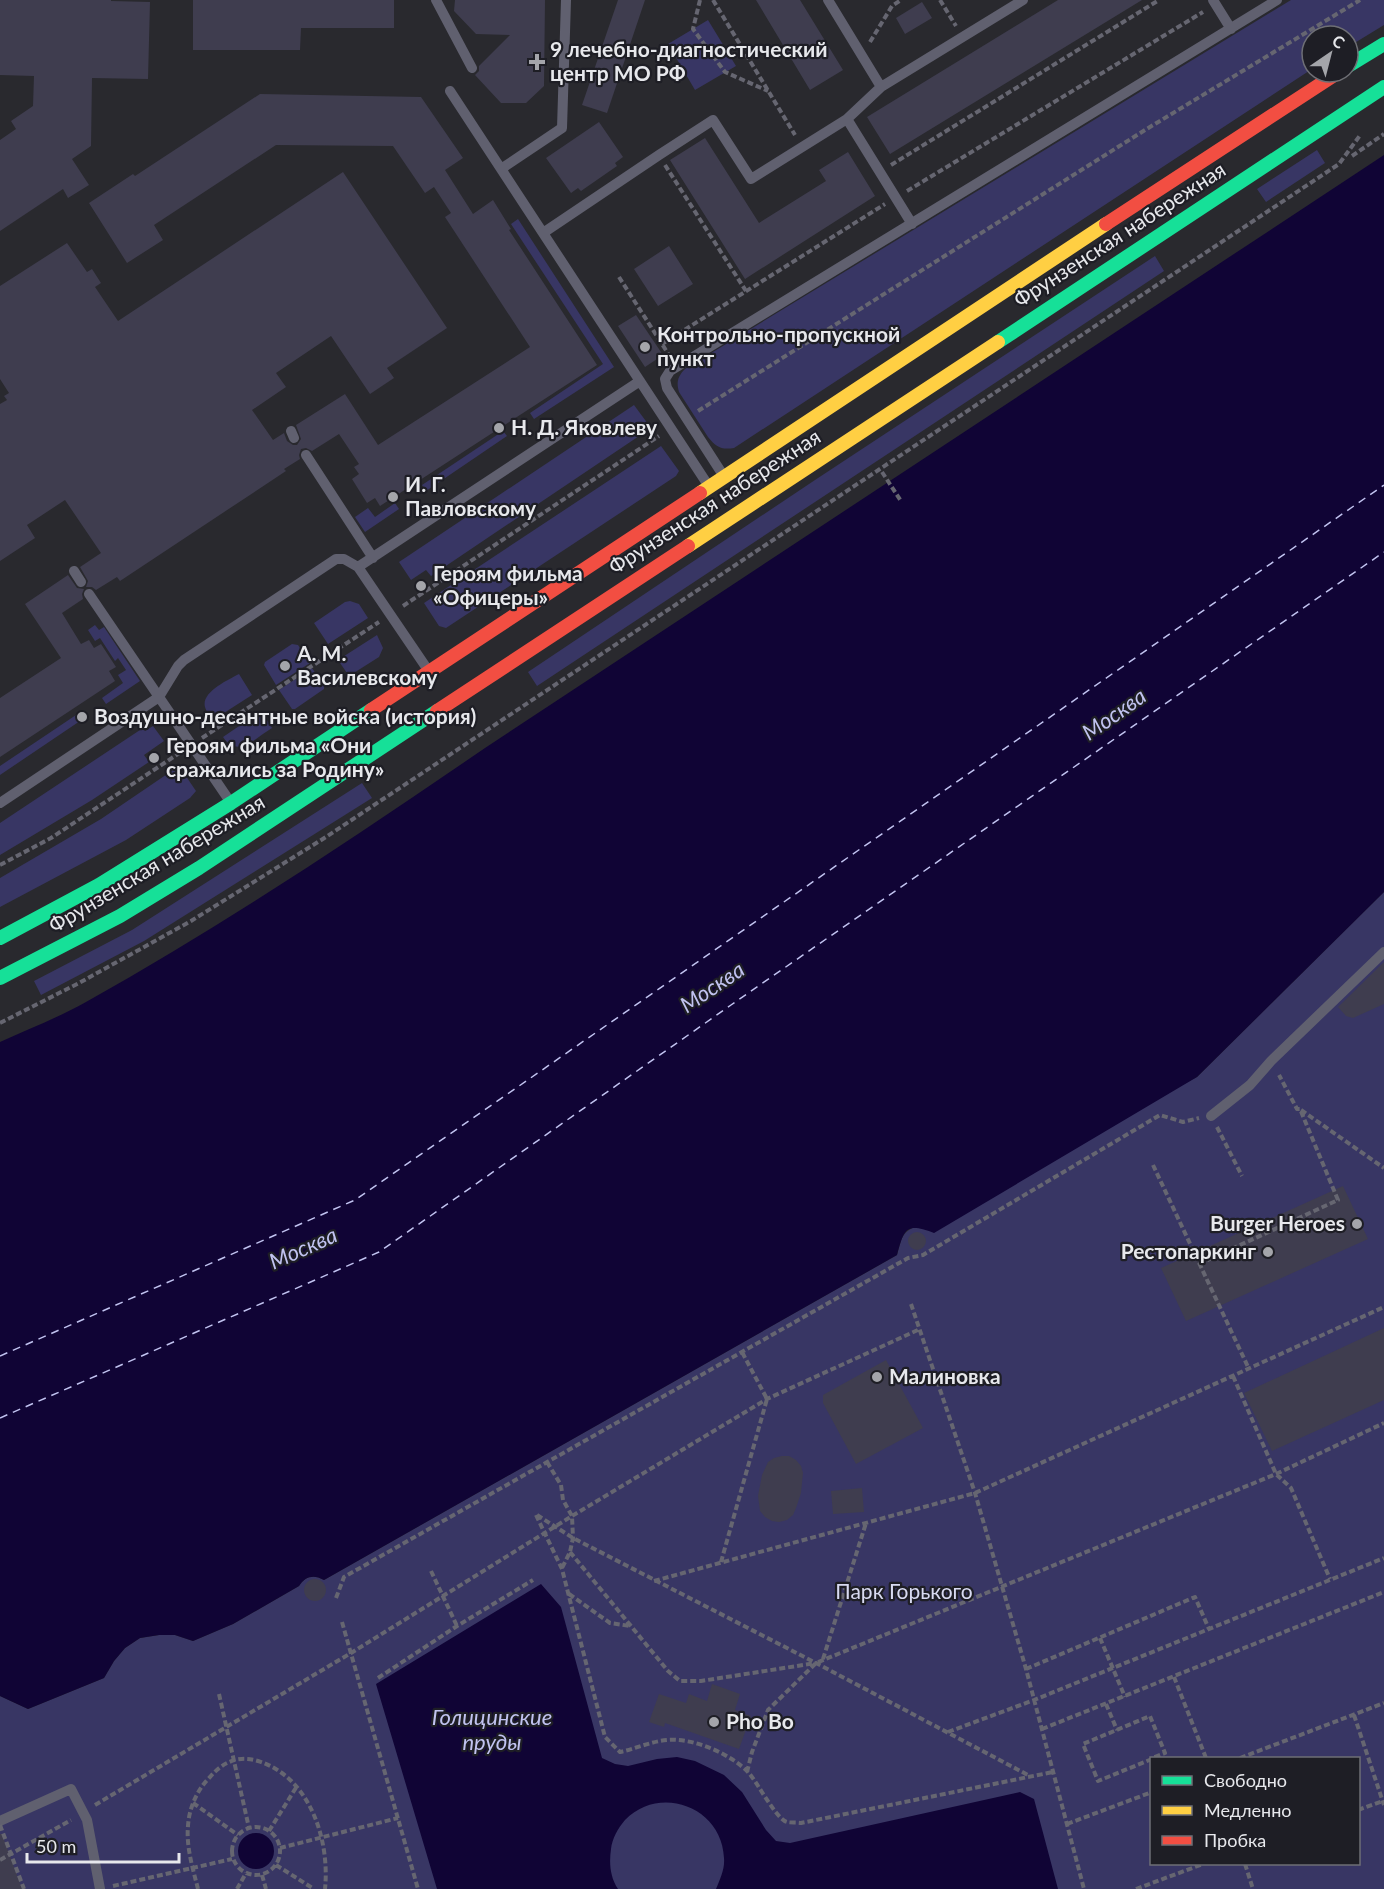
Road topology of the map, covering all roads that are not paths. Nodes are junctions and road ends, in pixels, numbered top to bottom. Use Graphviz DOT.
graph roads {
  1 [pos="436,0"];
  2 [pos="566,0"];
  3 [pos="828,0"];
  4 [pos="1023,0"];
  5 [pos="1277,0"];
  6 [pos="1214,2"];
  7 [pos="1231,29"];
  8 [pos="1384,44"];
  9 [pos="1360,59"];
  10 [pos="472,68"];
  11 [pos="1320,84"];
  12 [pos="881,87"];
  13 [pos="1384,87"];
  14 [pos="450,91"];
  15 [pos="847,119"];
  16 [pos="501,169"];
  17 [pos="912,224"];
  18 [pos="543,233"];
  19 [pos="640,381"];
  20 [pos="306,455"];
  21 [pos="724,478"];
  22 [pos="709,488"];
  23 [pos="373,558"];
  24 [pos="358,567"];
  25 [pos="74,571"];
  26 [pos="81,582"];
  27 [pos="89,594"];
  28 [pos="430,672"];
  29 [pos="159,697"];
  30 [pos="0,803"];
  31 [pos="231,803"];
  32 [pos="0,938"];
  33 [pos="1384,952"];
  34 [pos="0,978"];
  35 [pos="1211,1116"];
  36 [pos="0,1823"];
  37 [pos="100,1889"];
  1 -- 10 [label="lane"];
  2 -- 16 [label="lane"];
  3 -- 12 [label="lane"];
  4 -- 12 [label="lane"];
  5 -- 7 [label="lane"];
  6 -- 7 [label="lane"];
  7 -- 17 [label="lane"];
  8 -- 9 [label="main road"];
  11 -- 21 [label="main road, Фрунзенская набережная"];
  12 -- 15 [label="lane"];
  13 -- 34 [label="main road, Фрунзенская набережная"];
  14 -- 16 [label="lane"];
  15 -- 17 [label="lane"];
  15 -- 18 [label="lane"];
  16 -- 18 [label="lane"];
  17 -- 21 [label="lane"];
  18 -- 19 [label="lane"];
  19 -- 22 [label="lane"];
  19 -- 23 [label="lane"];
  20 -- 23 [label="lane"];
  21 -- 22 [label="main road, Фрунзенская набережная"];
  22 -- 28 [label="main road, Фрунзенская набережная"];
  23 -- 24 [label="lane"];
  24 -- 28 [label="lane"];
  24 -- 29 [label="lane"];
  25 -- 26 [label="lane"];
  27 -- 29 [label="lane"];
  28 -- 31 [label="main road, Фрунзенская набережная"];
  29 -- 30 [label="lane"];
  29 -- 31 [label="lane"];
  31 -- 32 [label="main road, Фрунзенская набережная"];
  33 -- 35 [label="lane"];
  36 -- 37 [label="lane"];
}
